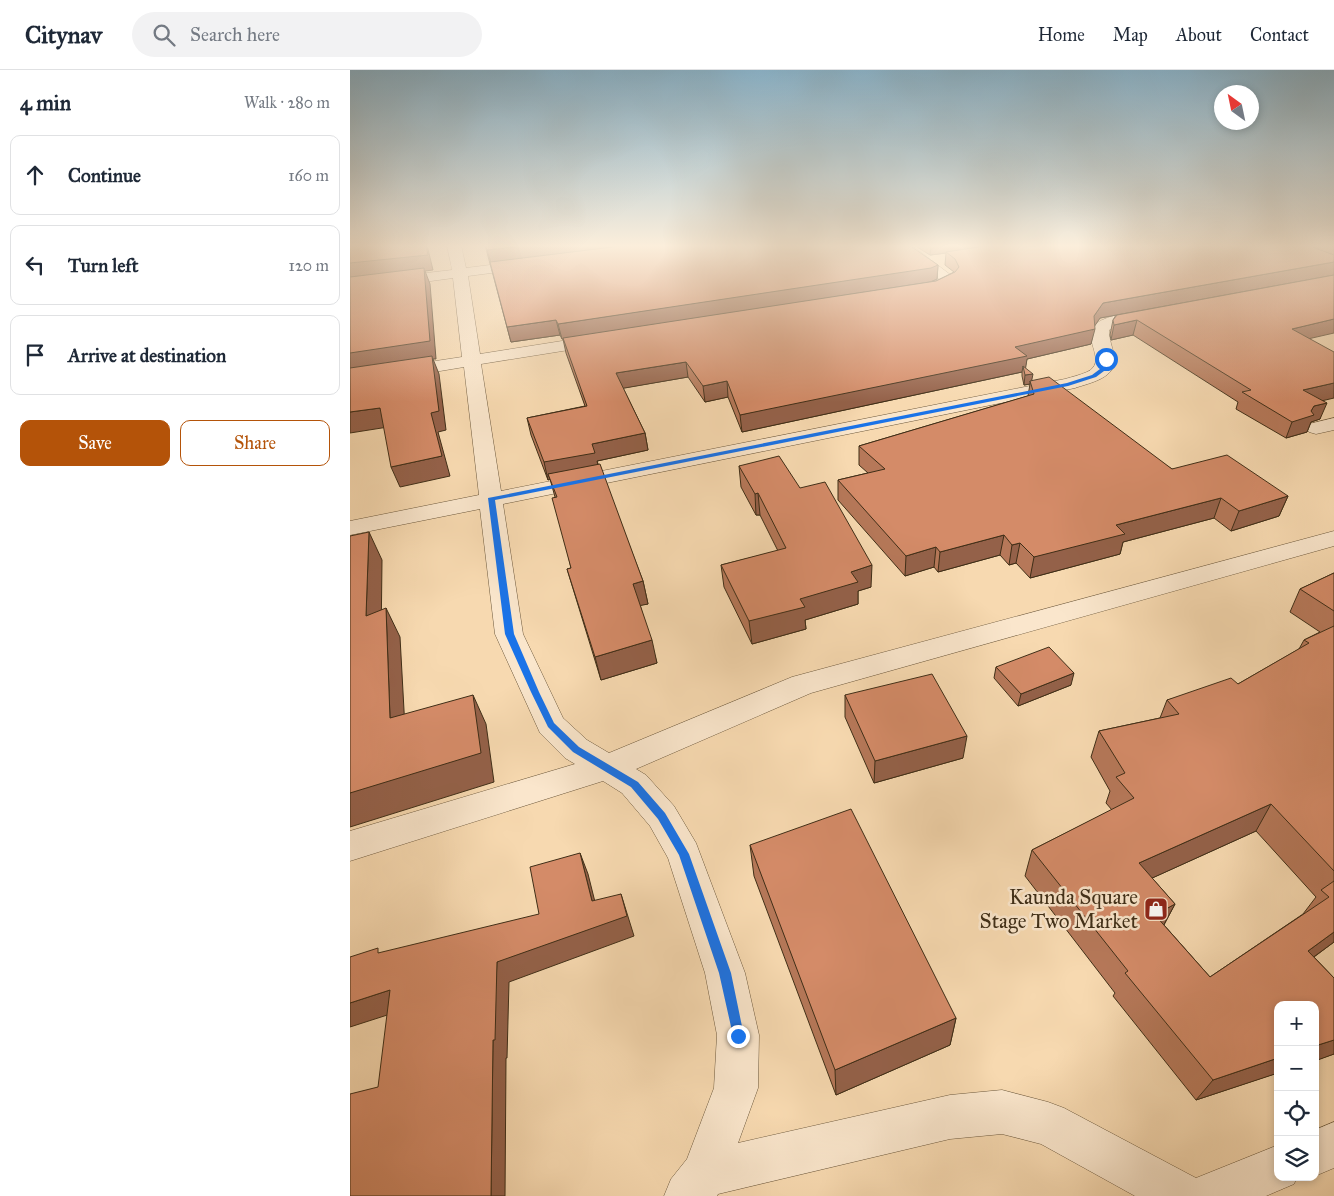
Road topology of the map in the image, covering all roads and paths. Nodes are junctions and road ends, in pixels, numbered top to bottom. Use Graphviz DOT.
graph roads {
  1 [pos="463,298"];
  2 [pos="1172,310"];
  3 [pos="620,337"];
  4 [pos="472,360"];
  5 [pos="350,380"];
  6 [pos="491,498"];
  7 [pos="350,528"];
  8 [pos="1334,538"];
  9 [pos="608,767"];
  10 [pos="350,846"];
  11 [pos="1334,1145"];
  12 [pos="1319,1151"];
  13 [pos="1274,1170"];
  14 [pos="696,1185"];
  15 [pos="1182,1196"];
  16 [pos="1209,1196"];
  1 -- 4 [label="street"];
  2 -- 6 [label="street"];
  3 -- 4 [label="street"];
  4 -- 5 [label="street"];
  4 -- 6 [label="street"];
  6 -- 7 [label="street"];
  6 -- 9 [label="street"];
  8 -- 9 [label="street"];
  9 -- 10 [label="street"];
  9 -- 14 [label="street"];
  11 -- 12 [label="street"];
  13 -- 16 [label="street"];
  14 -- 15 [label="street"];
}
